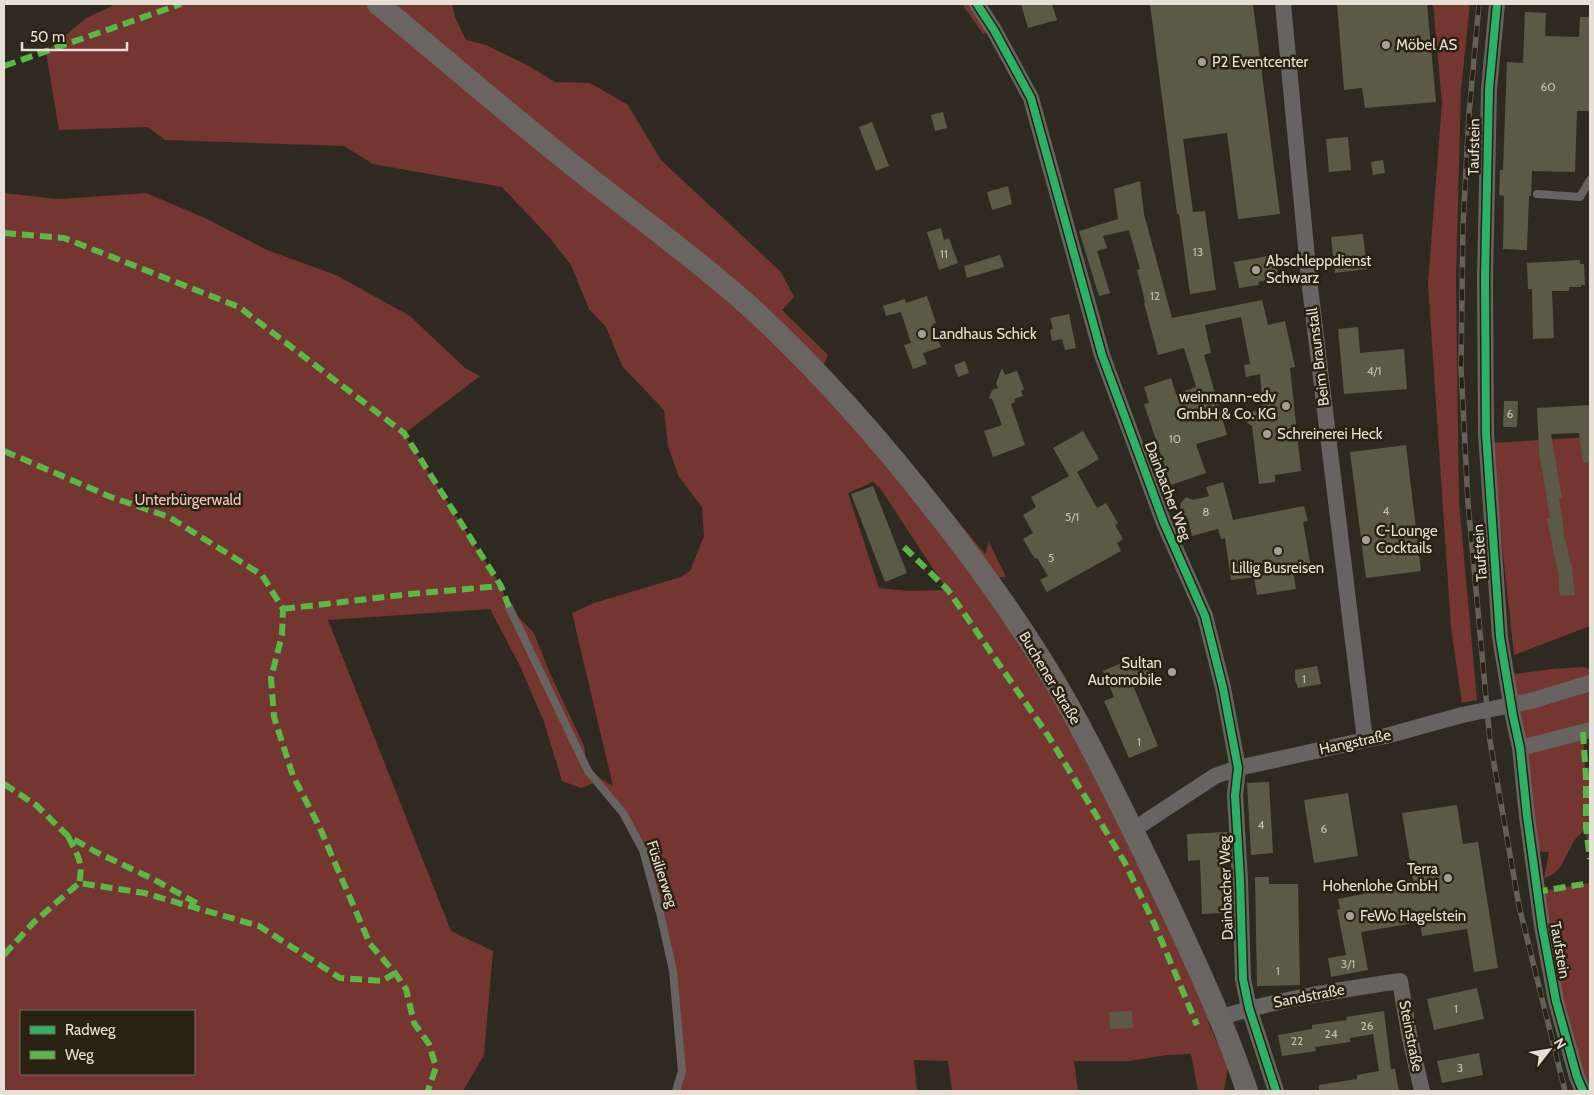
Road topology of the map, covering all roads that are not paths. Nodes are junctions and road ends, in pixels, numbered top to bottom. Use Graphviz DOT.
graph roads {
  1 [pos="378,4"];
  2 [pos="977,4"];
  3 [pos="1283,4"];
  4 [pos="1497,4"];
  5 [pos="1590,180"];
  6 [pos="1537,194"];
  7 [pos="509,607"];
  8 [pos="1590,683"];
  9 [pos="1590,730"];
  10 [pos="1364,740"];
  11 [pos="1520,748"];
  12 [pos="1238,768"];
  13 [pos="1133,830"];
  14 [pos="1400,981"];
  15 [pos="1249,1008"];
  16 [pos="1219,1018"];
  17 [pos="676,1091"];
  18 [pos="1247,1091"];
  19 [pos="1276,1091"];
  20 [pos="1422,1091"];
  21 [pos="1583,1091"];
  1 -- 13 [label="main road, Buchener Straße"];
  2 -- 12 [label="street, Dainbacher Weg"];
  3 -- 10 [label="street, Beim Braunstall"];
  4 -- 11 [label="street, Taufstein"];
  5 -- 6 [label="lane"];
  7 -- 17 [label="lane, Füsilierweg"];
  8 -- 10 [label="street, Hangstraße, bridge"];
  9 -- 11 [label="street"];
  10 -- 12 [label="street, Hangstraße"];
  11 -- 21 [label="street, Taufstein"];
  12 -- 13 [label="street, Hangstraße"];
  12 -- 15 [label="street, Dainbacher Weg"];
  13 -- 16 [label="main road, Buchener Straße"];
  14 -- 15 [label="street, Sandstraße"];
  14 -- 20 [label="street, Steinstraße"];
  15 -- 16 [label="street, Sandstraße"];
  15 -- 19 [label="street"];
  16 -- 18 [label="main road, Buchener Straße"];
}
